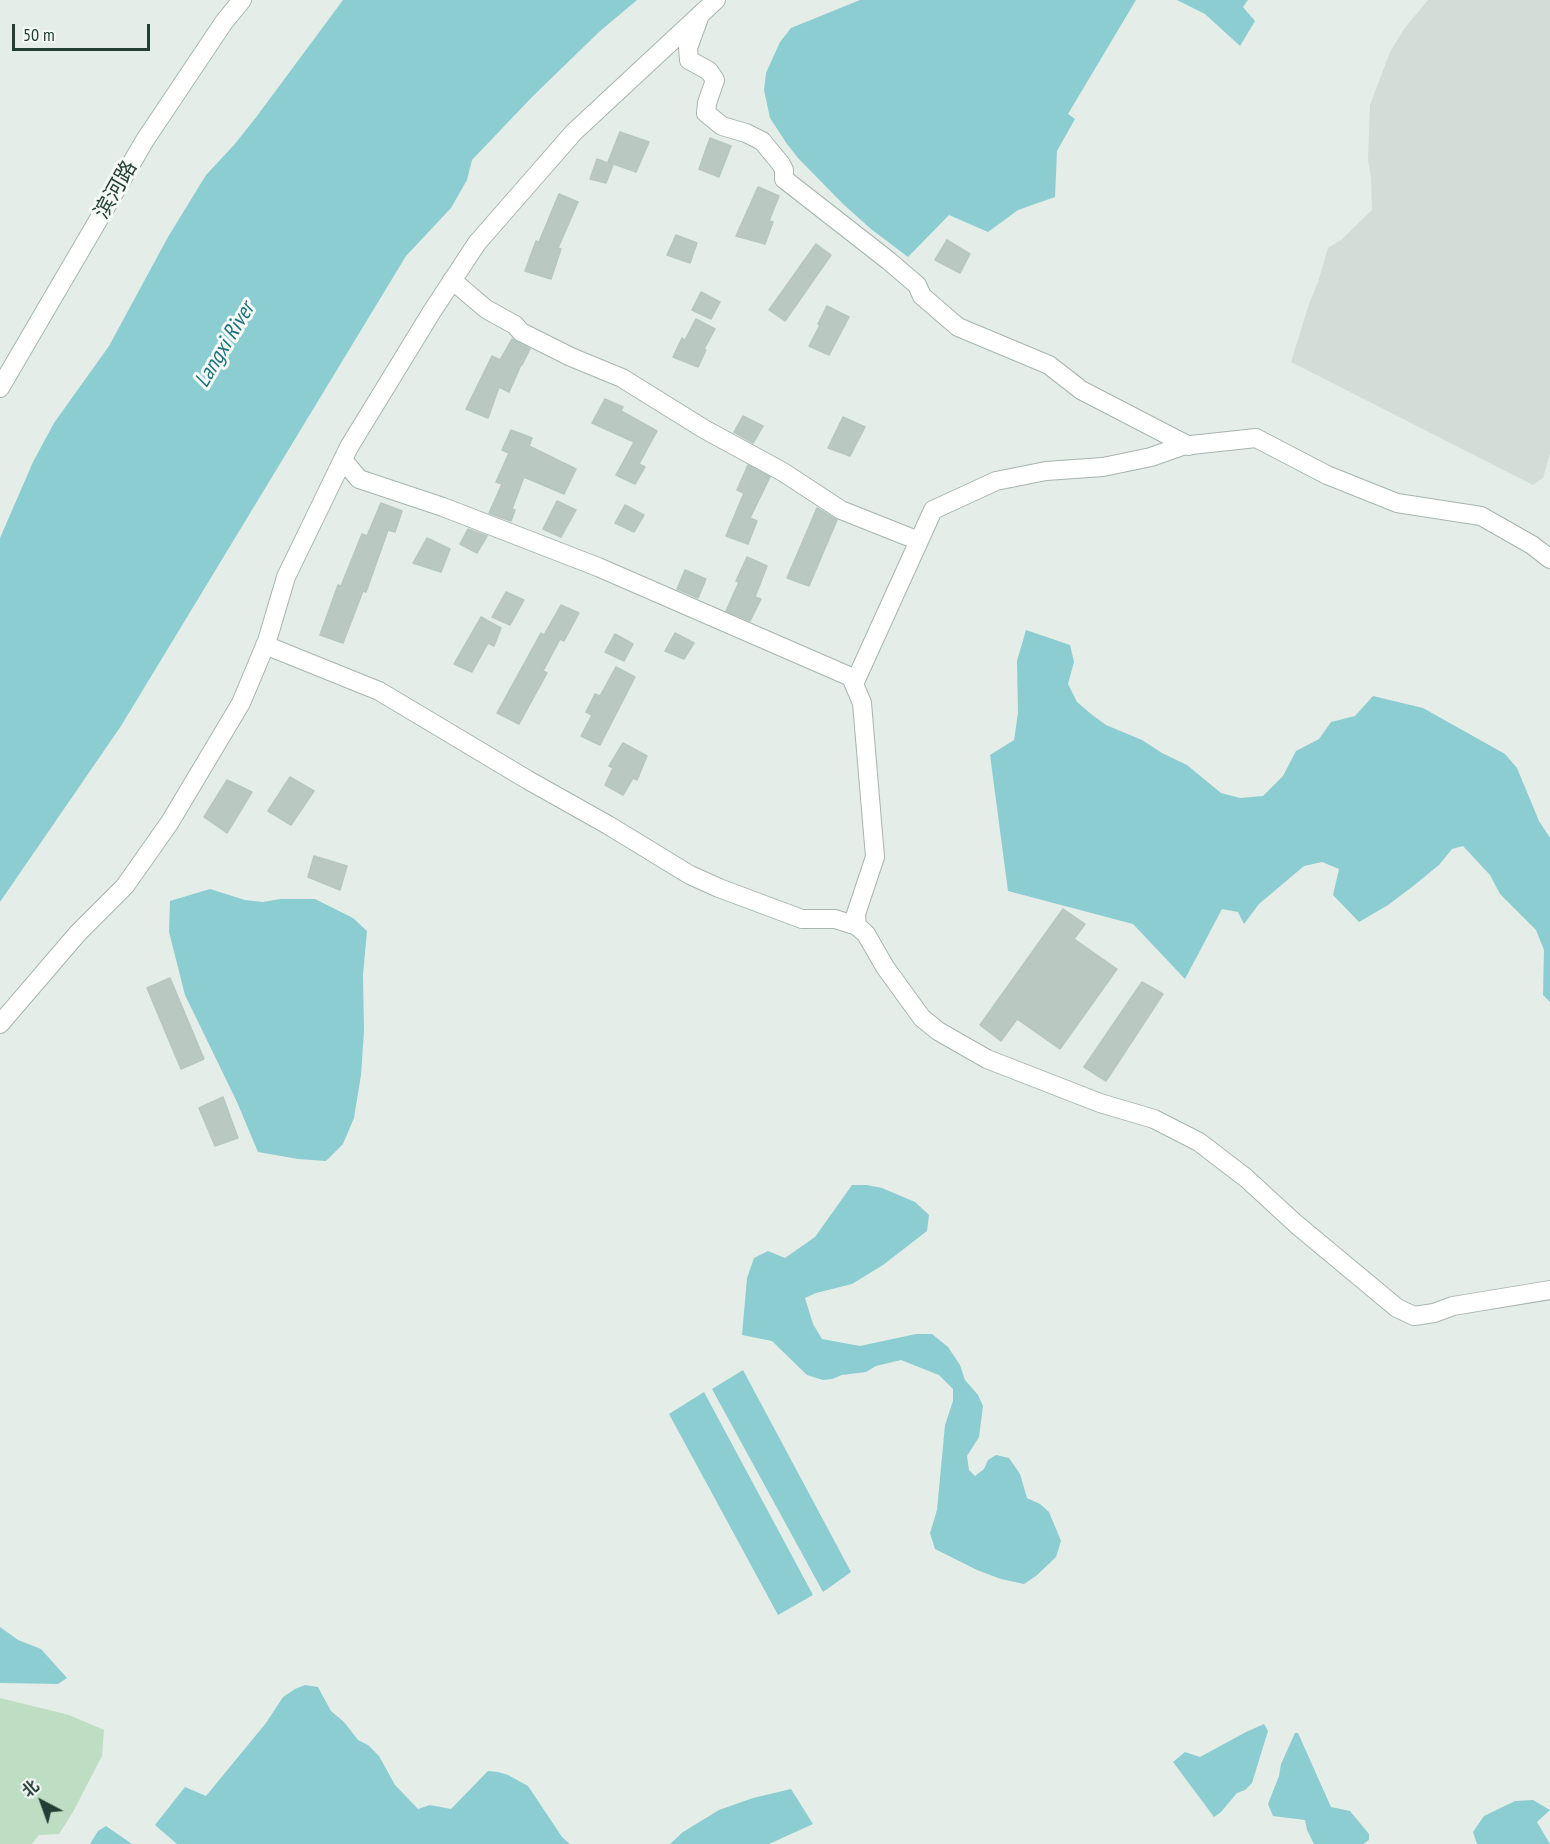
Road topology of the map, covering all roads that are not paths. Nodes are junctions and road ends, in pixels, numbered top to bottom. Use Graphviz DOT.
graph roads {
  1 [pos="242,0"];
  2 [pos="716,0"];
  3 [pos="701,13"];
  4 [pos="452,280"];
  5 [pos="0,388"];
  6 [pos="1188,446"];
  7 [pos="343,460"];
  8 [pos="919,541"];
  9 [pos="1550,559"];
  10 [pos="265,645"];
  11 [pos="854,684"];
  12 [pos="857,926"];
  13 [pos="0,1024"];
  14 [pos="1550,1290"];
  1 -- 5 [label="street, 滨河路"];
  2 -- 3 [label="street"];
  3 -- 4 [label="street"];
  3 -- 6 [label="street"];
  4 -- 7 [label="street"];
  4 -- 8 [label="street"];
  6 -- 8 [label="street"];
  6 -- 9 [label="street"];
  7 -- 10 [label="street"];
  7 -- 11 [label="street"];
  8 -- 11 [label="street"];
  10 -- 12 [label="street"];
  10 -- 13 [label="street"];
  11 -- 12 [label="street"];
  12 -- 14 [label="street"];
}
